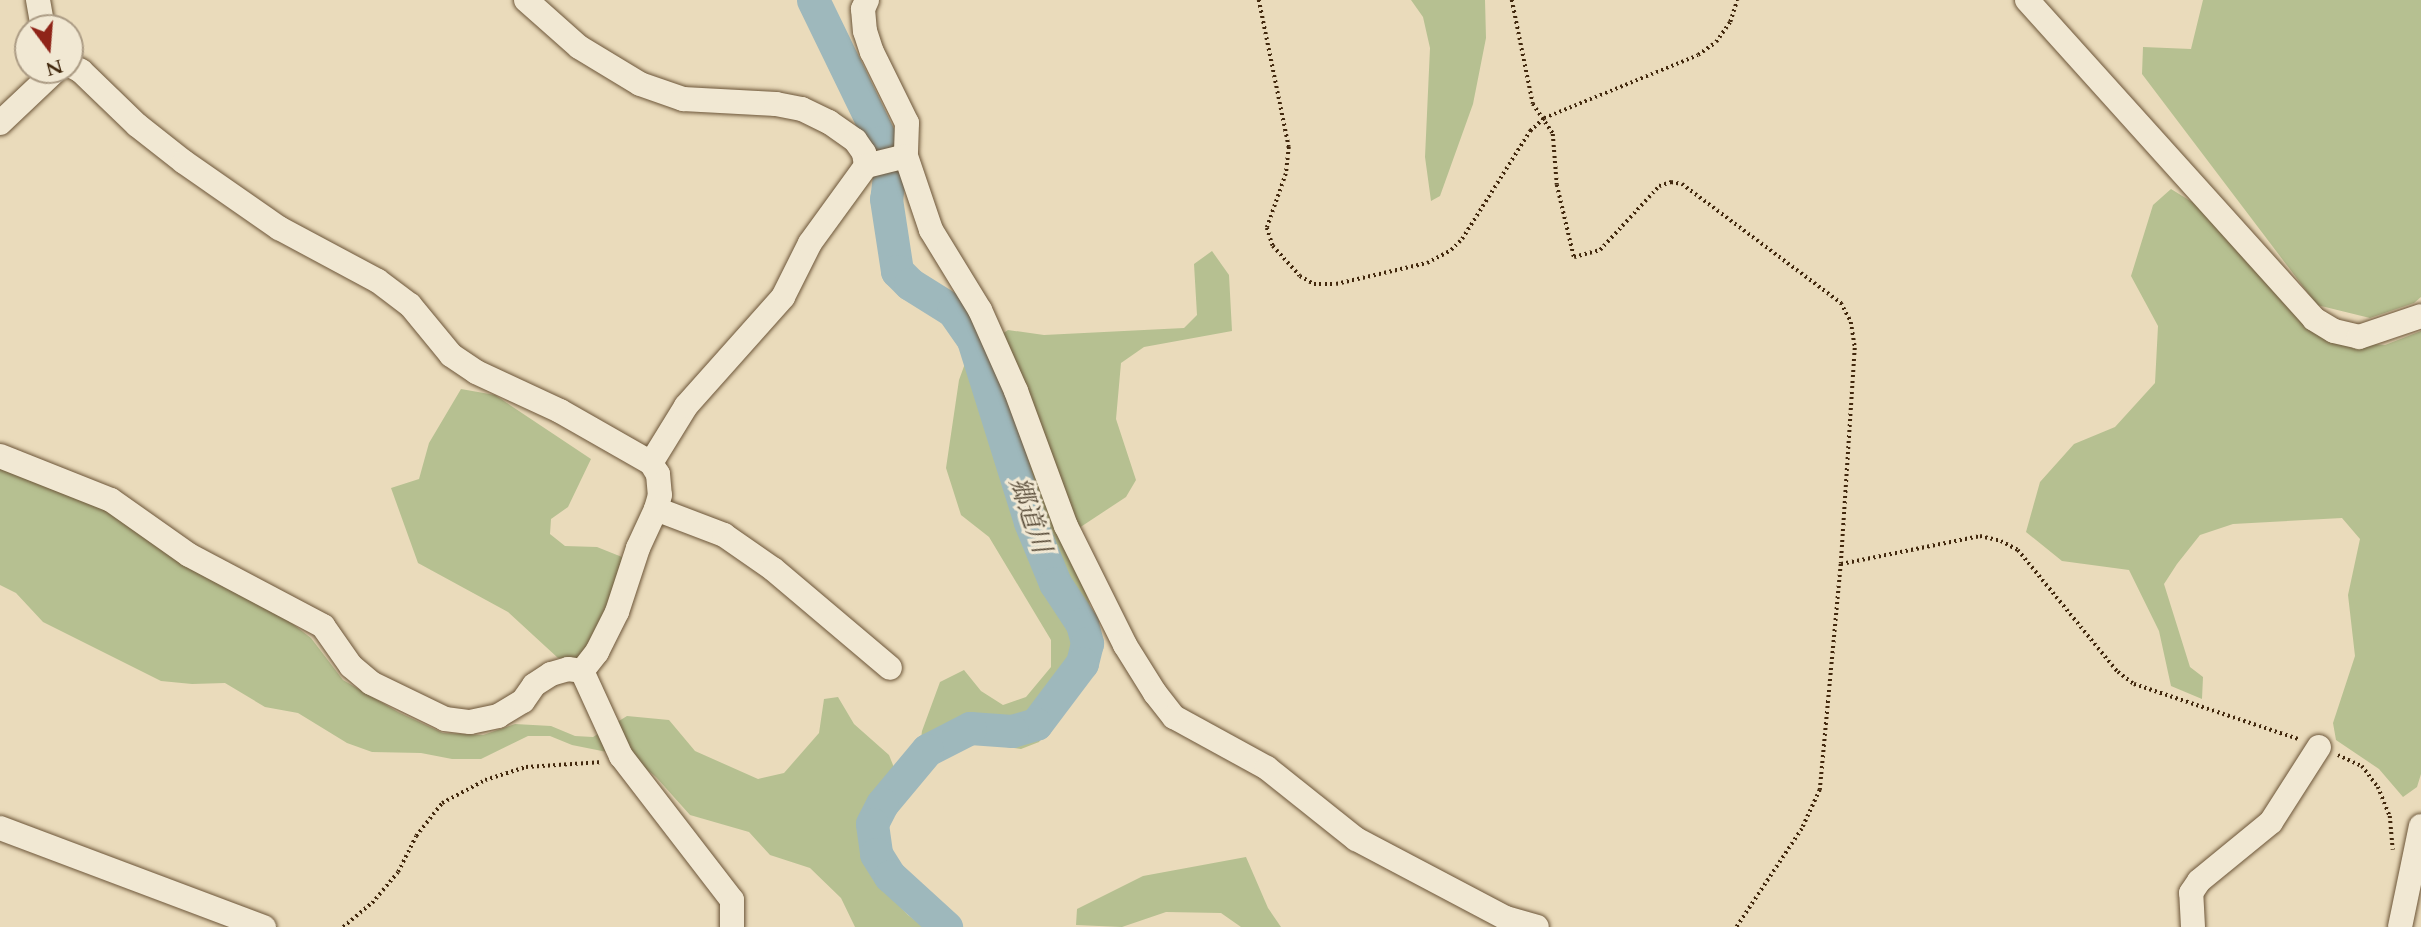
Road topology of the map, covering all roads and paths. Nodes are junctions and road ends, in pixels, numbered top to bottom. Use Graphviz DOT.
graph roads {
  1 [pos="526,0"];
  2 [pos="867,0"];
  3 [pos="1259,0"];
  4 [pos="1513,0"];
  5 [pos="1737,0"];
  6 [pos="2027,0"];
  7 [pos="84,73"];
  8 [pos="42,84"];
  9 [pos="1544,118"];
  10 [pos="0,122"];
  11 [pos="886,162"];
  12 [pos="2421,316"];
  13 [pos="0,456"];
  14 [pos="651,463"];
  15 [pos="656,509"];
  16 [pos="1841,564"];
  17 [pos="890,668"];
  18 [pos="582,671"];
  19 [pos="2319,747"];
  20 [pos="621,756"];
  21 [pos="2421,826"];
  22 [pos="0,828"];
  23 [pos="2393,857"];
  24 [pos="264,927"];
  25 [pos="343,927"];
  26 [pos="732,927"];
  27 [pos="1537,927"];
  28 [pos="1737,927"];
  29 [pos="2193,927"];
  30 [pos="2400,927"];
  1 -- 11 [label="street"];
  2 -- 11 [label="street"];
  3 -- 9 [label="path"];
  4 -- 9 [label="path"];
  5 -- 9 [label="path"];
  6 -- 12 [label="street"];
  7 -- 14 [label="street"];
  8 -- 10 [label="street"];
  9 -- 16 [label="path"];
  11 -- 14 [label="street"];
  11 -- 27 [label="street"];
  13 -- 18 [label="street"];
  14 -- 15 [label="street"];
  15 -- 17 [label="street"];
  15 -- 18 [label="street"];
  16 -- 19 [label="path"];
  16 -- 28 [label="path"];
  18 -- 20 [label="street"];
  19 -- 23 [label="path"];
  19 -- 29 [label="street"];
  20 -- 25 [label="path"];
  20 -- 26 [label="street"];
  21 -- 30 [label="street"];
  22 -- 24 [label="street"];
}
